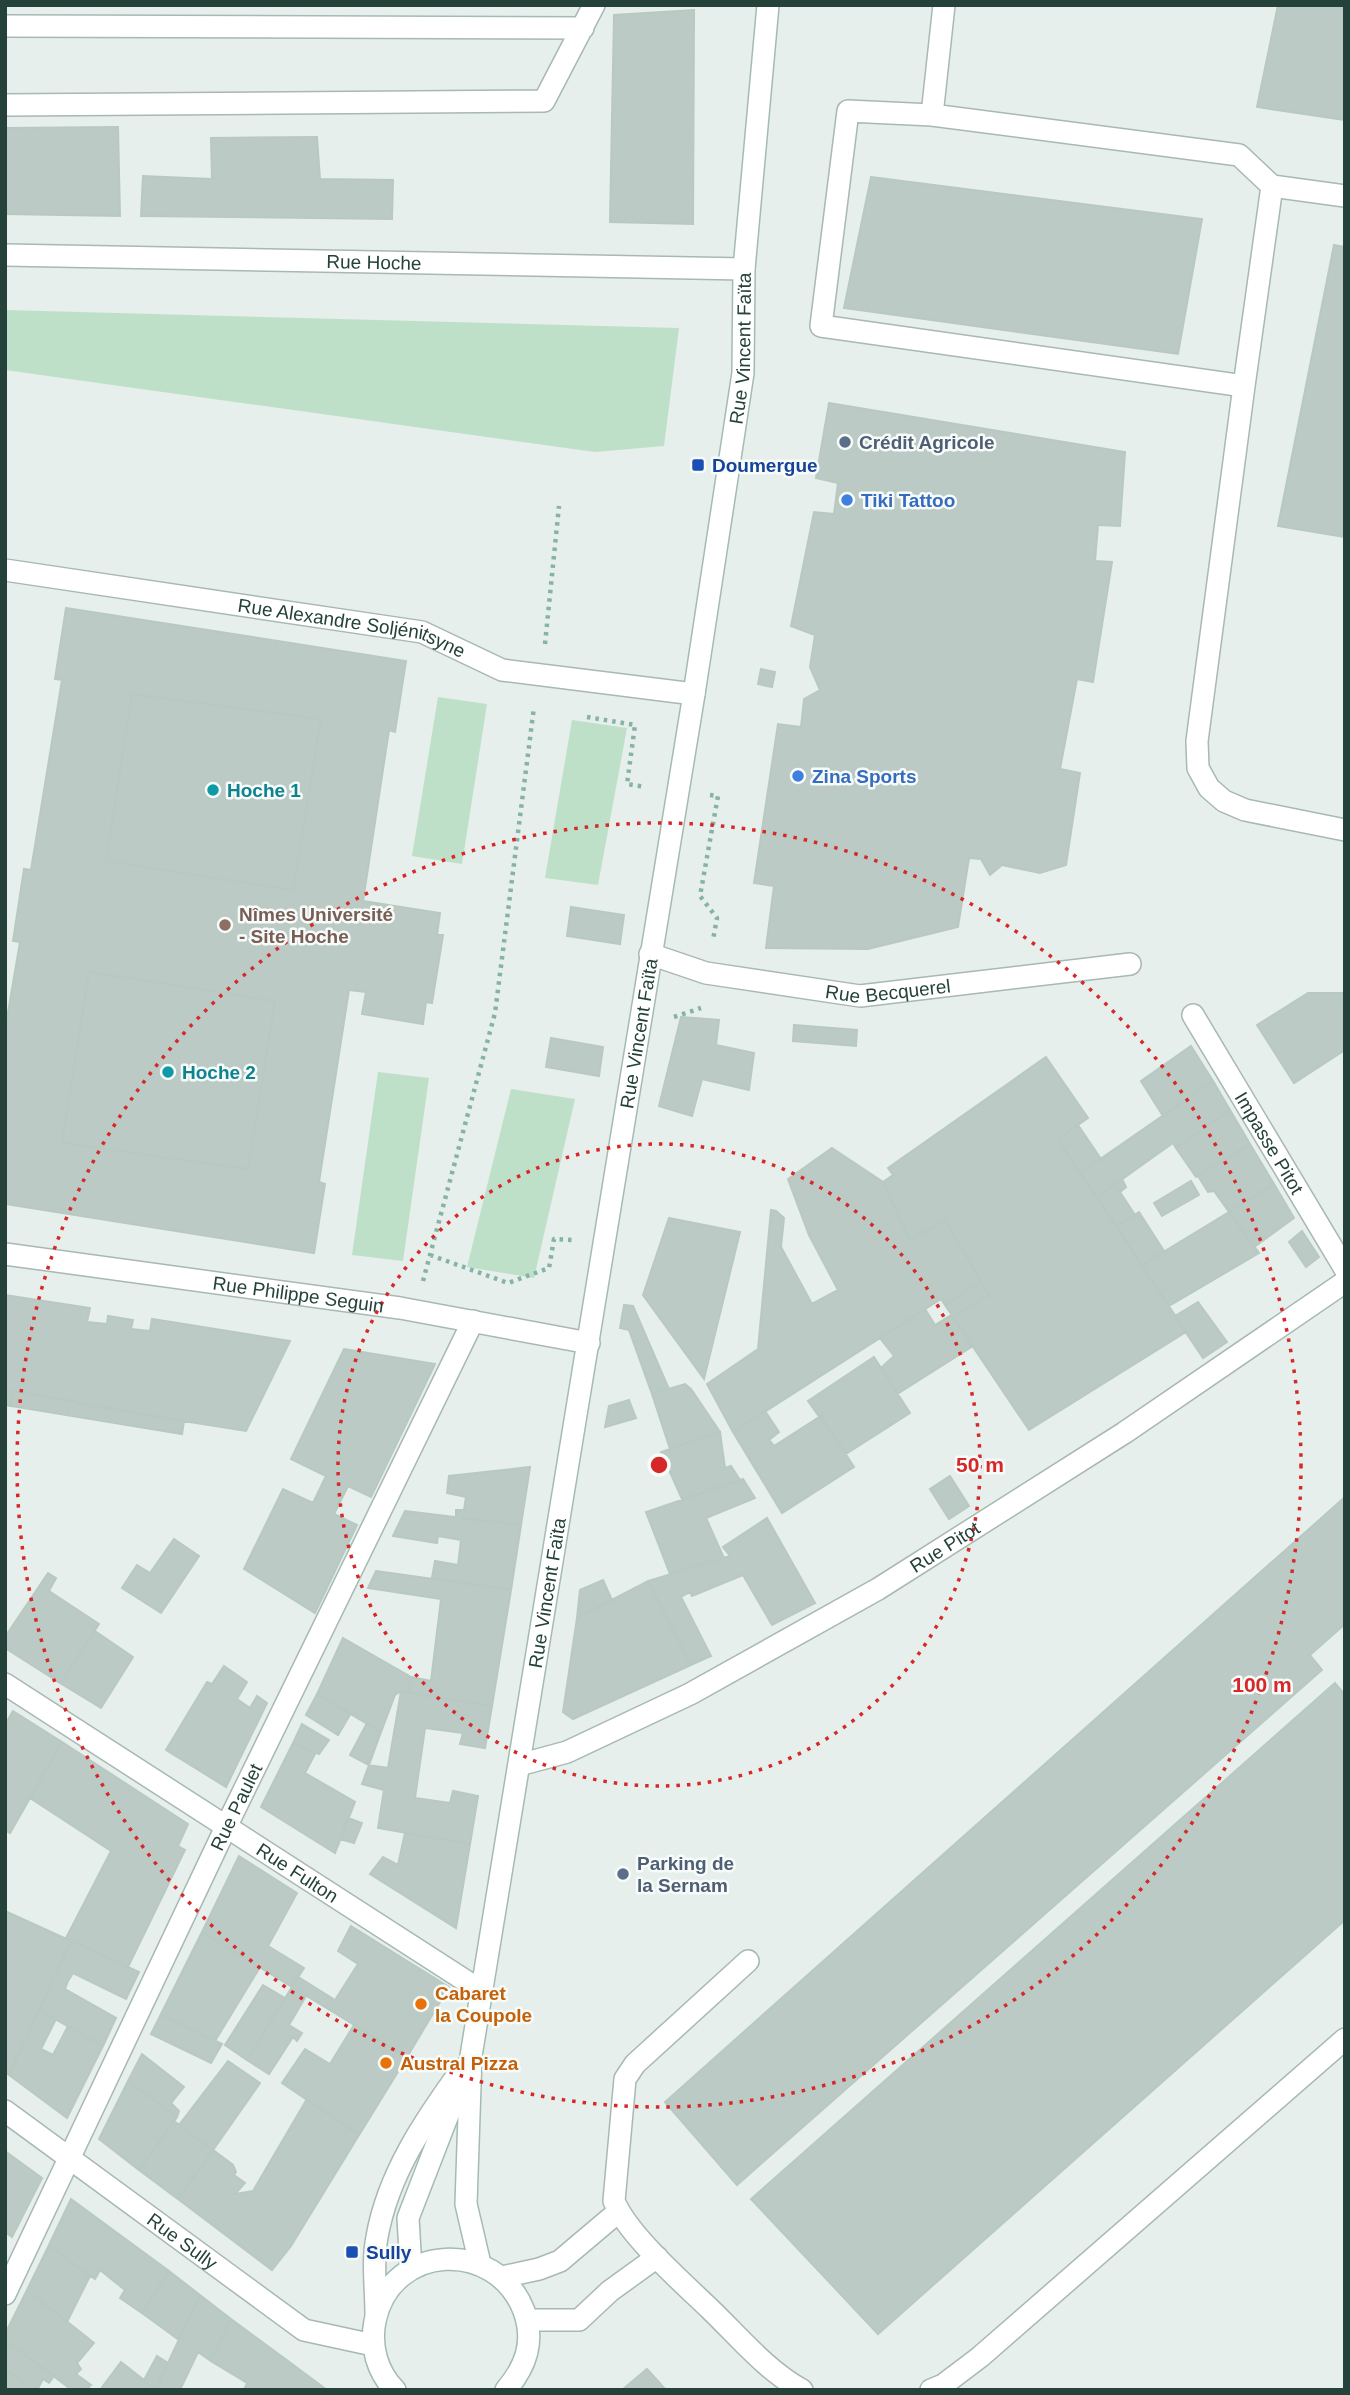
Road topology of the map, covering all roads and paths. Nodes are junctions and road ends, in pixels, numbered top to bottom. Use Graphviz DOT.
graph roads {
  1 [pos="594,5"];
  2 [pos="768,5"];
  3 [pos="944,5"];
  4 [pos="5,26"];
  5 [pos="583,28"];
  6 [pos="5,105"];
  7 [pos="932,115"];
  8 [pos="1272,186"];
  9 [pos="1345,196"];
  10 [pos="5,255"];
  11 [pos="744,269"];
  12 [pos="1244,386"];
  13 [pos="559,506"];
  14 [pos="5,570"];
  15 [pos="545,650"];
  16 [pos="694,694"];
  17 [pos="537,698"];
  18 [pos="534,708"];
  19 [pos="547,710"];
  20 [pos="584,716"];
  21 [pos="647,787"];
  22 [pos="708,794"];
  23 [pos="1345,830"];
  24 [pos="710,951"];
  25 [pos="650,954"];
  26 [pos="1130,964"];
  27 [pos="1193,1015"];
  28 [pos="578,1241"];
  29 [pos="5,1254"];
  30 [pos="430,1255"];
  31 [pos="1345,1269"];
  32 [pos="1345,1282"];
  33 [pos="417,1311"];
  34 [pos="473,1321"];
  35 [pos="589,1343"];
  36 [pos="5,1684"];
  37 [pos="519,1765"];
  38 [pos="227,1825"];
  39 [pos="748,1961"];
  40 [pos="484,1992"];
  41 [pos="1345,2039"];
  42 [pos="471,2056"];
  43 [pos="5,2111"];
  44 [pos="71,2157"];
  45 [pos="618,2212"];
  46 [pos="657,2257"];
  47 [pos="480,2264"];
  48 [pos="411,2269"];
  49 [pos="502,2277"];
  50 [pos="5,2294"];
  51 [pos="376,2314"];
  52 [pos="527,2320"];
  53 [pos="373,2345"];
  54 [pos="522,2381"];
  55 [pos="395,2390"];
  56 [pos="506,2390"];
  57 [pos="802,2390"];
  58 [pos="931,2390"];
  1 -- 5 [label="street"];
  2 -- 11 [label="street, Rue Vincent Faïta"];
  3 -- 7 [label="street"];
  4 -- 5 [label="street"];
  5 -- 6 [label="street"];
  7 -- 8 [label="street"];
  7 -- 12 [label="street"];
  8 -- 9 [label="street"];
  8 -- 12 [label="street"];
  10 -- 11 [label="street, Rue Hoche"];
  11 -- 16 [label="street, Rue Vincent Faïta"];
  12 -- 23 [label="street"];
  13 -- 15 [label="path"];
  14 -- 16 [label="street, Rue Alexandre Soljénitsyne"];
  16 -- 25 [label="street, Rue Vincent Faïta"];
  17 -- 18 [label="path"];
  18 -- 19 [label="path"];
  18 -- 30 [label="path"];
  20 -- 21 [label="path"];
  22 -- 24 [label="path"];
  25 -- 26 [label="street, Rue Becquerel"];
  25 -- 35 [label="street, Rue Vincent Faïta"];
  27 -- 31 [label="street, Impasse Pitot"];
  28 -- 30 [label="path"];
  29 -- 33 [label="street, Rue Philippe Seguin"];
  30 -- 33 [label="path"];
  32 -- 37 [label="street, Rue Pitot"];
  33 -- 34 [label="street, Rue Philippe Seguin"];
  34 -- 35 [label="street, Rue Philippe Seguin"];
  34 -- 38 [label="street, Rue Paulet"];
  35 -- 37 [label="street, Rue Vincent Faïta"];
  36 -- 38 [label="street, Rue Fulton"];
  37 -- 40 [label="street, Rue Vincent Faïta"];
  38 -- 40 [label="street, Rue Fulton"];
  38 -- 44 [label="street, Rue Paulet"];
  39 -- 45 [label="street"];
  40 -- 42 [label="street, Rue Vincent Faïta"];
  41 -- 58 [label="street"];
  42 -- 47 [label="street, Rue Vincent Faïta"];
  42 -- 48 [label="street, Rue Vincent Faïta"];
  42 -- 51 [label="street"];
  43 -- 44 [label="street, Rue Sully"];
  44 -- 50 [label="street, Rue Paulet"];
  44 -- 53 [label="street, Rue Sully"];
  45 -- 46 [label="street"];
  45 -- 49 [label="street"];
  46 -- 52 [label="street"];
  46 -- 57 [label="street"];
  47 -- 48 [label="street"];
  47 -- 49 [label="street"];
  48 -- 51 [label="street"];
  49 -- 52 [label="street"];
  51 -- 53 [label="street"];
  52 -- 54 [label="street"];
  53 -- 55 [label="street"];
  54 -- 56 [label="street"];
}
